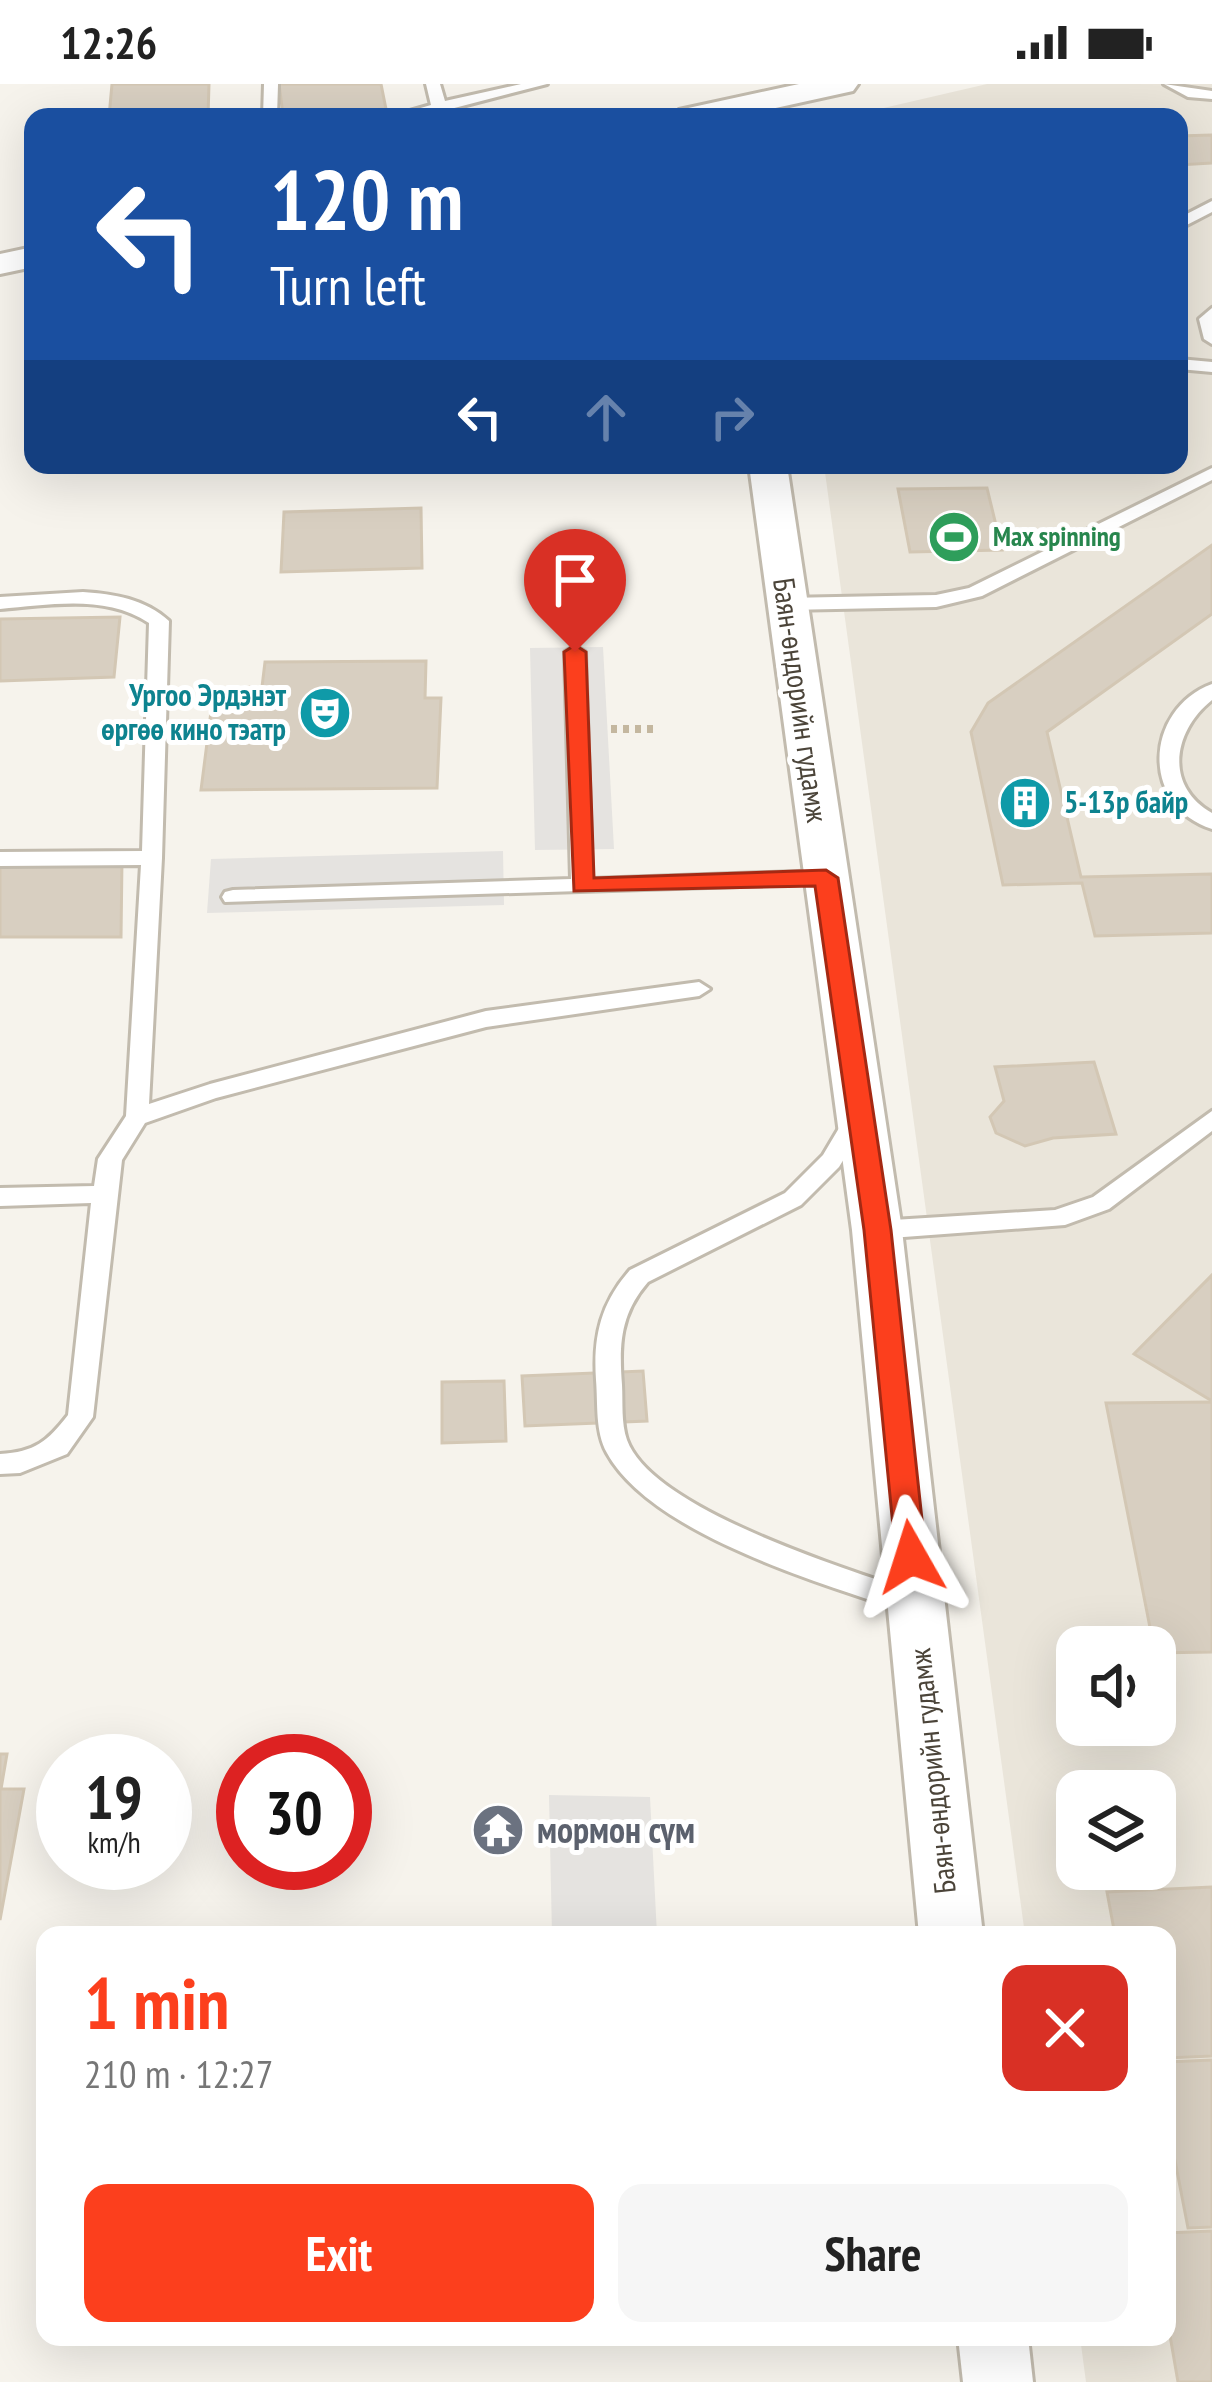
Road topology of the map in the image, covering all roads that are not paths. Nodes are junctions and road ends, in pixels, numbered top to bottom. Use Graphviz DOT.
graph roads {
  1 [pos="433,84"];
  2 [pos="540,84"];
  3 [pos="842,84"];
  4 [pos="1172,84"];
  5 [pos="781,90"];
  6 [pos="1212,95"];
  7 [pos="440,108"];
  8 [pos="727,108"];
  9 [pos="1204,211"];
  10 [pos="1212,230"];
  11 [pos="1212,314"];
  12 [pos="1212,338"];
  13 [pos="1212,473"];
  14 [pos="769,474"];
  15 [pos="0,603"];
  16 [pos="786,604"];
  17 [pos="575,652"];
  18 [pos="1212,690"];
  19 [pos="1212,822"];
  20 [pos="152,858"];
  21 [pos="0,859"];
  22 [pos="826,878"];
  23 [pos="582,886"];
  24 [pos="232,897"];
  25 [pos="699,989"];
  26 [pos="860,1112"];
  27 [pos="137,1118"];
  28 [pos="1212,1119"];
  29 [pos="104,1194"];
  30 [pos="0,1197"];
  31 [pos="878,1230"];
  32 [pos="0,1465"];
  33 [pos="916,1604"];
  34 [pos="950,1926"];
  35 [pos="994,2346"];
  36 [pos="998,2382"];
  1 -- 7 [label="lane"];
  2 -- 7 [label="lane"];
  3 -- 5 [label="street"];
  4 -- 6 [label="lane"];
  5 -- 8 [label="street"];
  9 -- 10 [label="lane"];
  11 -- 12 [label="lane"];
  13 -- 16 [label="lane"];
  14 -- 16 [label="street, Баян-өндорийн гудамж"];
  15 -- 20 [label="lane"];
  16 -- 22 [label="street, Баян-өндорийн гудамж"];
  17 -- 23 [label="lane"];
  18 -- 19 [label="lane"];
  20 -- 21 [label="lane"];
  20 -- 27 [label="lane"];
  22 -- 23 [label="lane"];
  22 -- 26 [label="street, Баян-өндорийн гудамж"];
  23 -- 24 [label="lane"];
  25 -- 27 [label="lane"];
  26 -- 31 [label="street, Баян-өндорийн гудамж"];
  26 -- 33 [label="lane"];
  27 -- 29 [label="lane"];
  28 -- 31 [label="lane"];
  29 -- 30 [label="lane"];
  29 -- 32 [label="lane"];
  31 -- 33 [label="street, Баян-өндорийн гудамж"];
  33 -- 34 [label="street, Баян-өндорийн гудамж"];
  35 -- 36 [label="street"];
}
